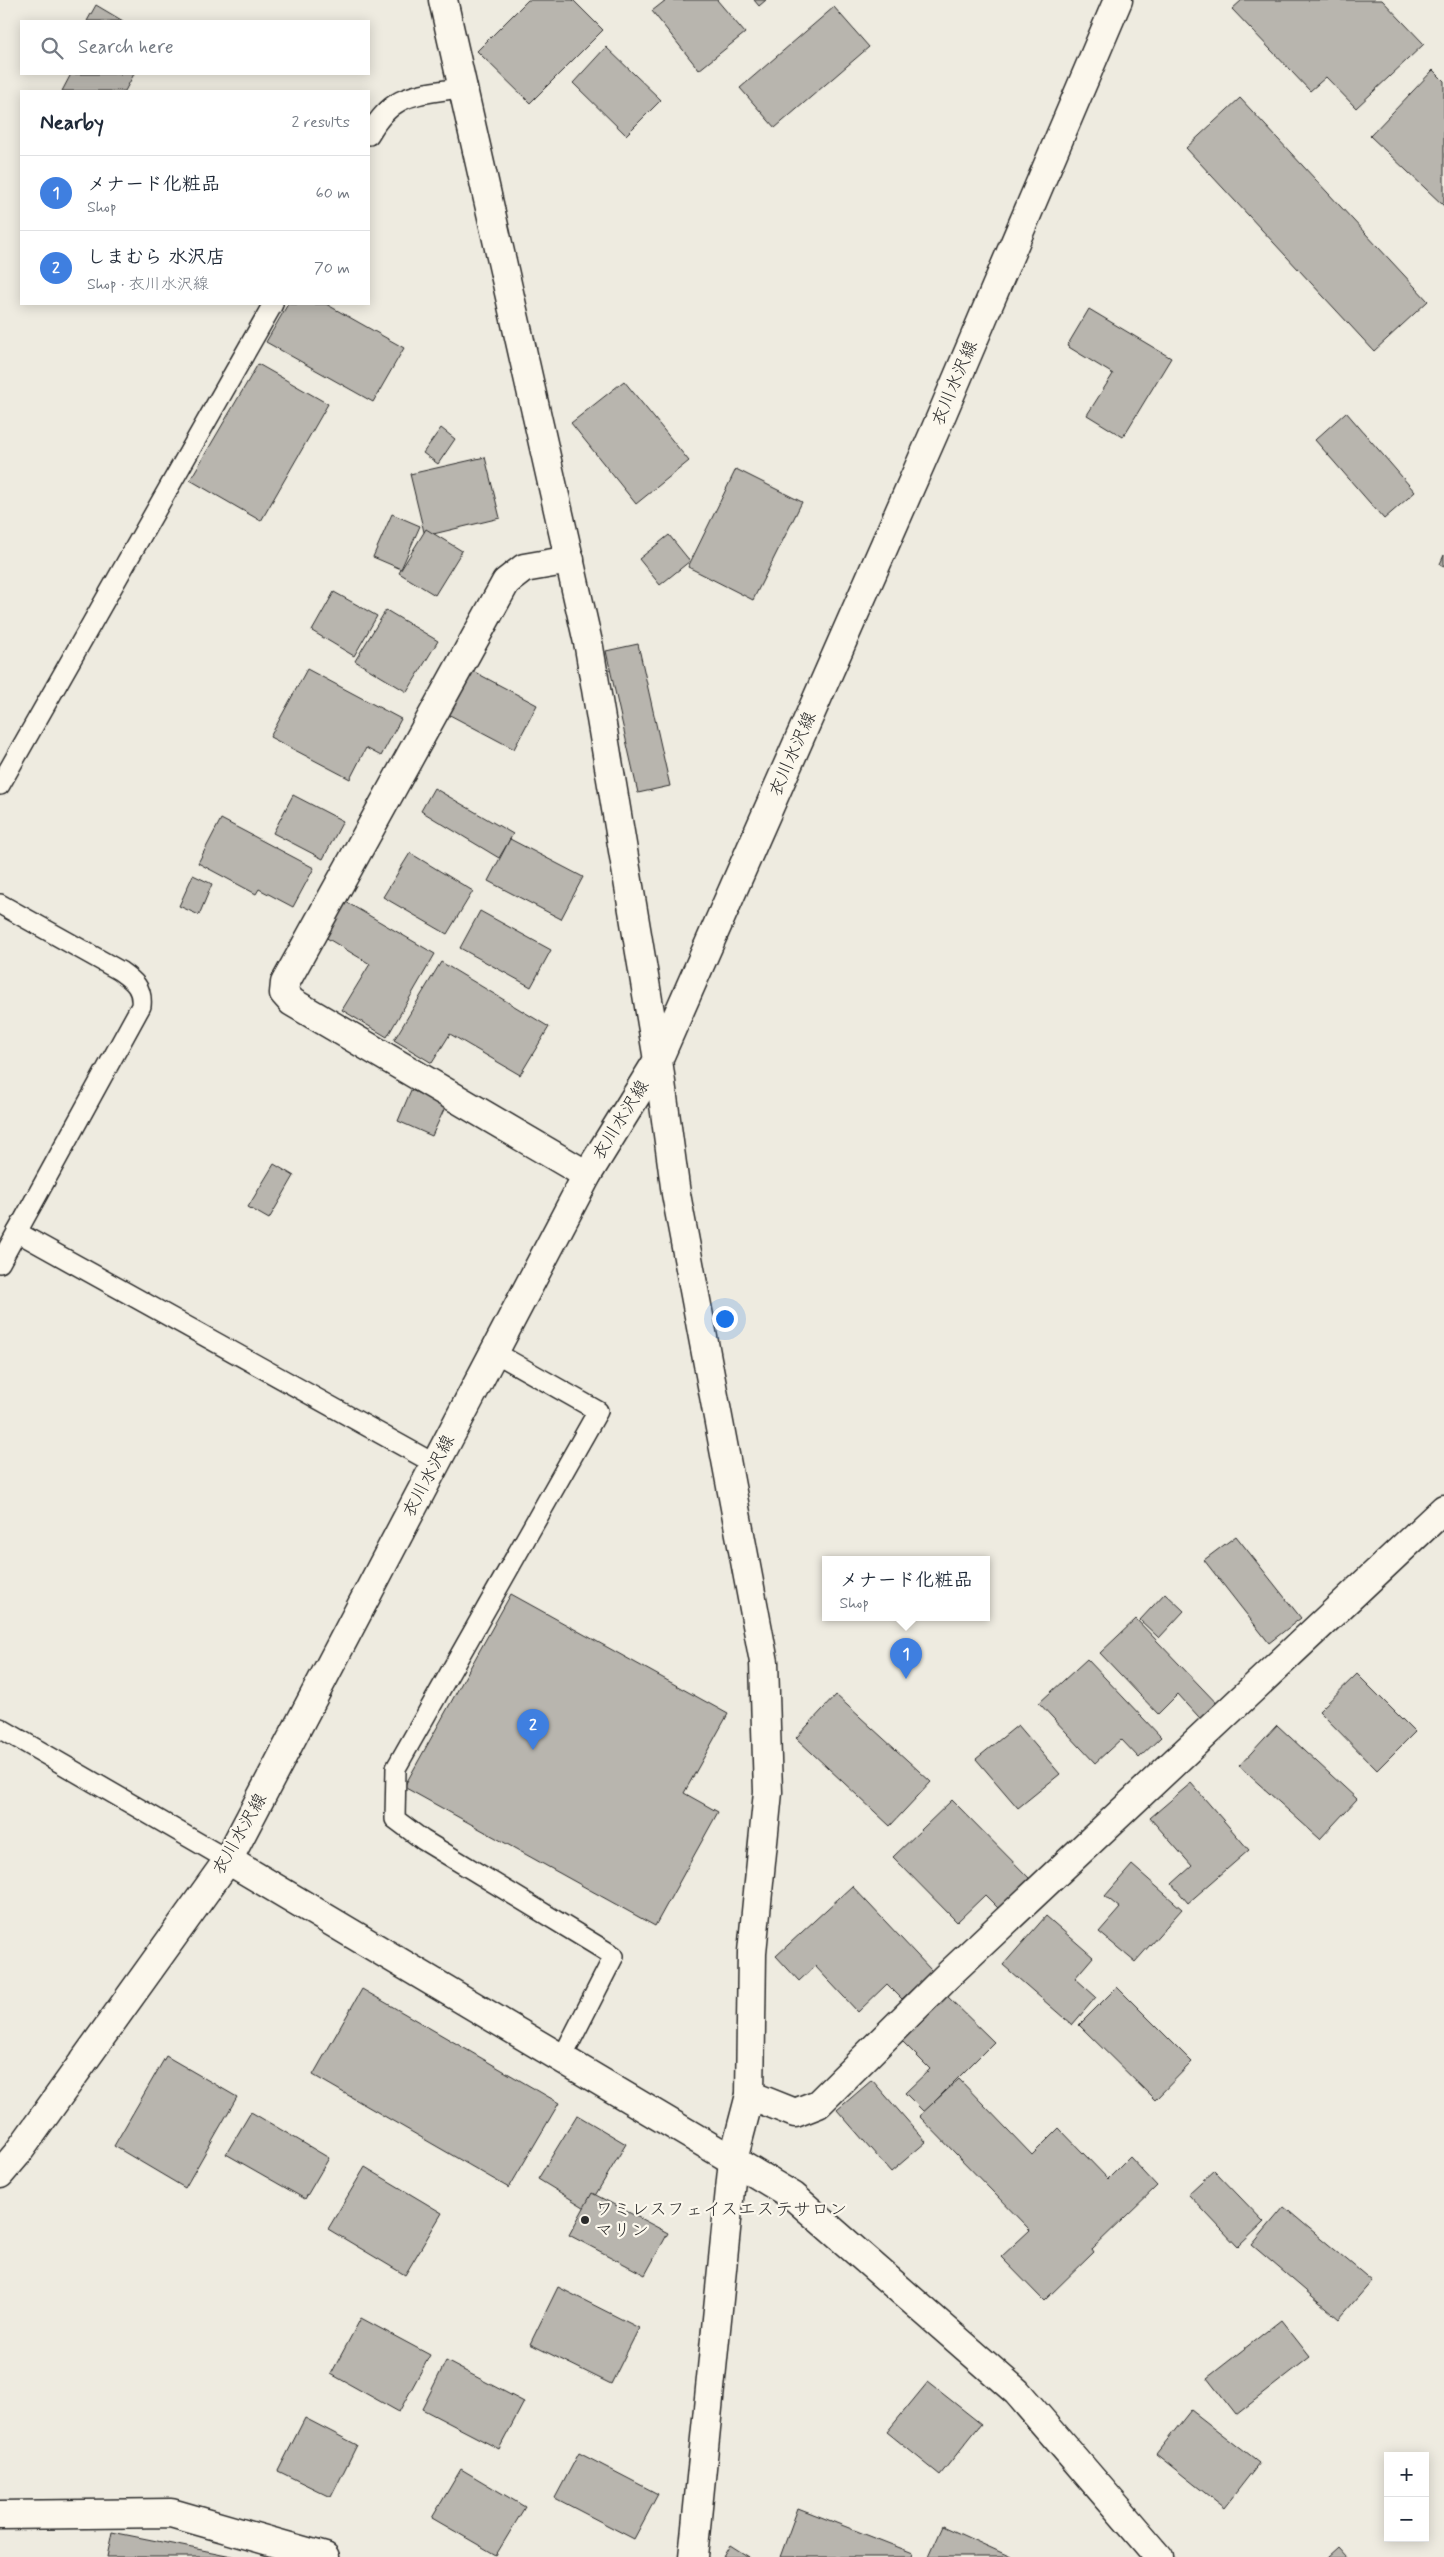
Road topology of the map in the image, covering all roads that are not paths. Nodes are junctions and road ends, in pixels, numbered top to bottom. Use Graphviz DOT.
graph roads {
  1 [pos="443,0"];
  2 [pos="1118,0"];
  3 [pos="463,88"];
  4 [pos="370,133"];
  5 [pos="272,305"];
  6 [pos="570,560"];
  7 [pos="0,785"];
  8 [pos="0,904"];
  9 [pos="658,1060"];
  10 [pos="587,1175"];
  11 [pos="17,1232"];
  12 [pos="0,1263"];
  13 [pos="494,1352"];
  14 [pos="435,1464"];
  15 [pos="1444,1509"];
  16 [pos="0,1728"];
  17 [pos="228,1860"];
  18 [pos="562,2058"];
  19 [pos="750,2095"];
  20 [pos="733,2160"];
  21 [pos="0,2174"];
  22 [pos="0,2515"];
  23 [pos="325,2557"];
  24 [pos="693,2557"];
  25 [pos="1159,2557"];
  1 -- 3 [label="street"];
  2 -- 9 [label="street, 衣川水沢線"];
  3 -- 4 [label="lane"];
  3 -- 6 [label="street"];
  5 -- 7 [label="lane"];
  6 -- 9 [label="street"];
  6 -- 10 [label="street"];
  8 -- 11 [label="lane"];
  9 -- 10 [label="street, 衣川水沢線"];
  9 -- 19 [label="street"];
  10 -- 13 [label="street, 衣川水沢線"];
  11 -- 12 [label="lane"];
  11 -- 14 [label="lane"];
  13 -- 14 [label="street, 衣川水沢線"];
  13 -- 18 [label="lane"];
  14 -- 17 [label="street, 衣川水沢線"];
  15 -- 19 [label="street"];
  16 -- 17 [label="lane"];
  17 -- 18 [label="street"];
  17 -- 21 [label="street, 衣川水沢線"];
  18 -- 20 [label="street"];
  19 -- 20 [label="street"];
  20 -- 24 [label="street"];
  20 -- 25 [label="street"];
  22 -- 23 [label="street"];
}
